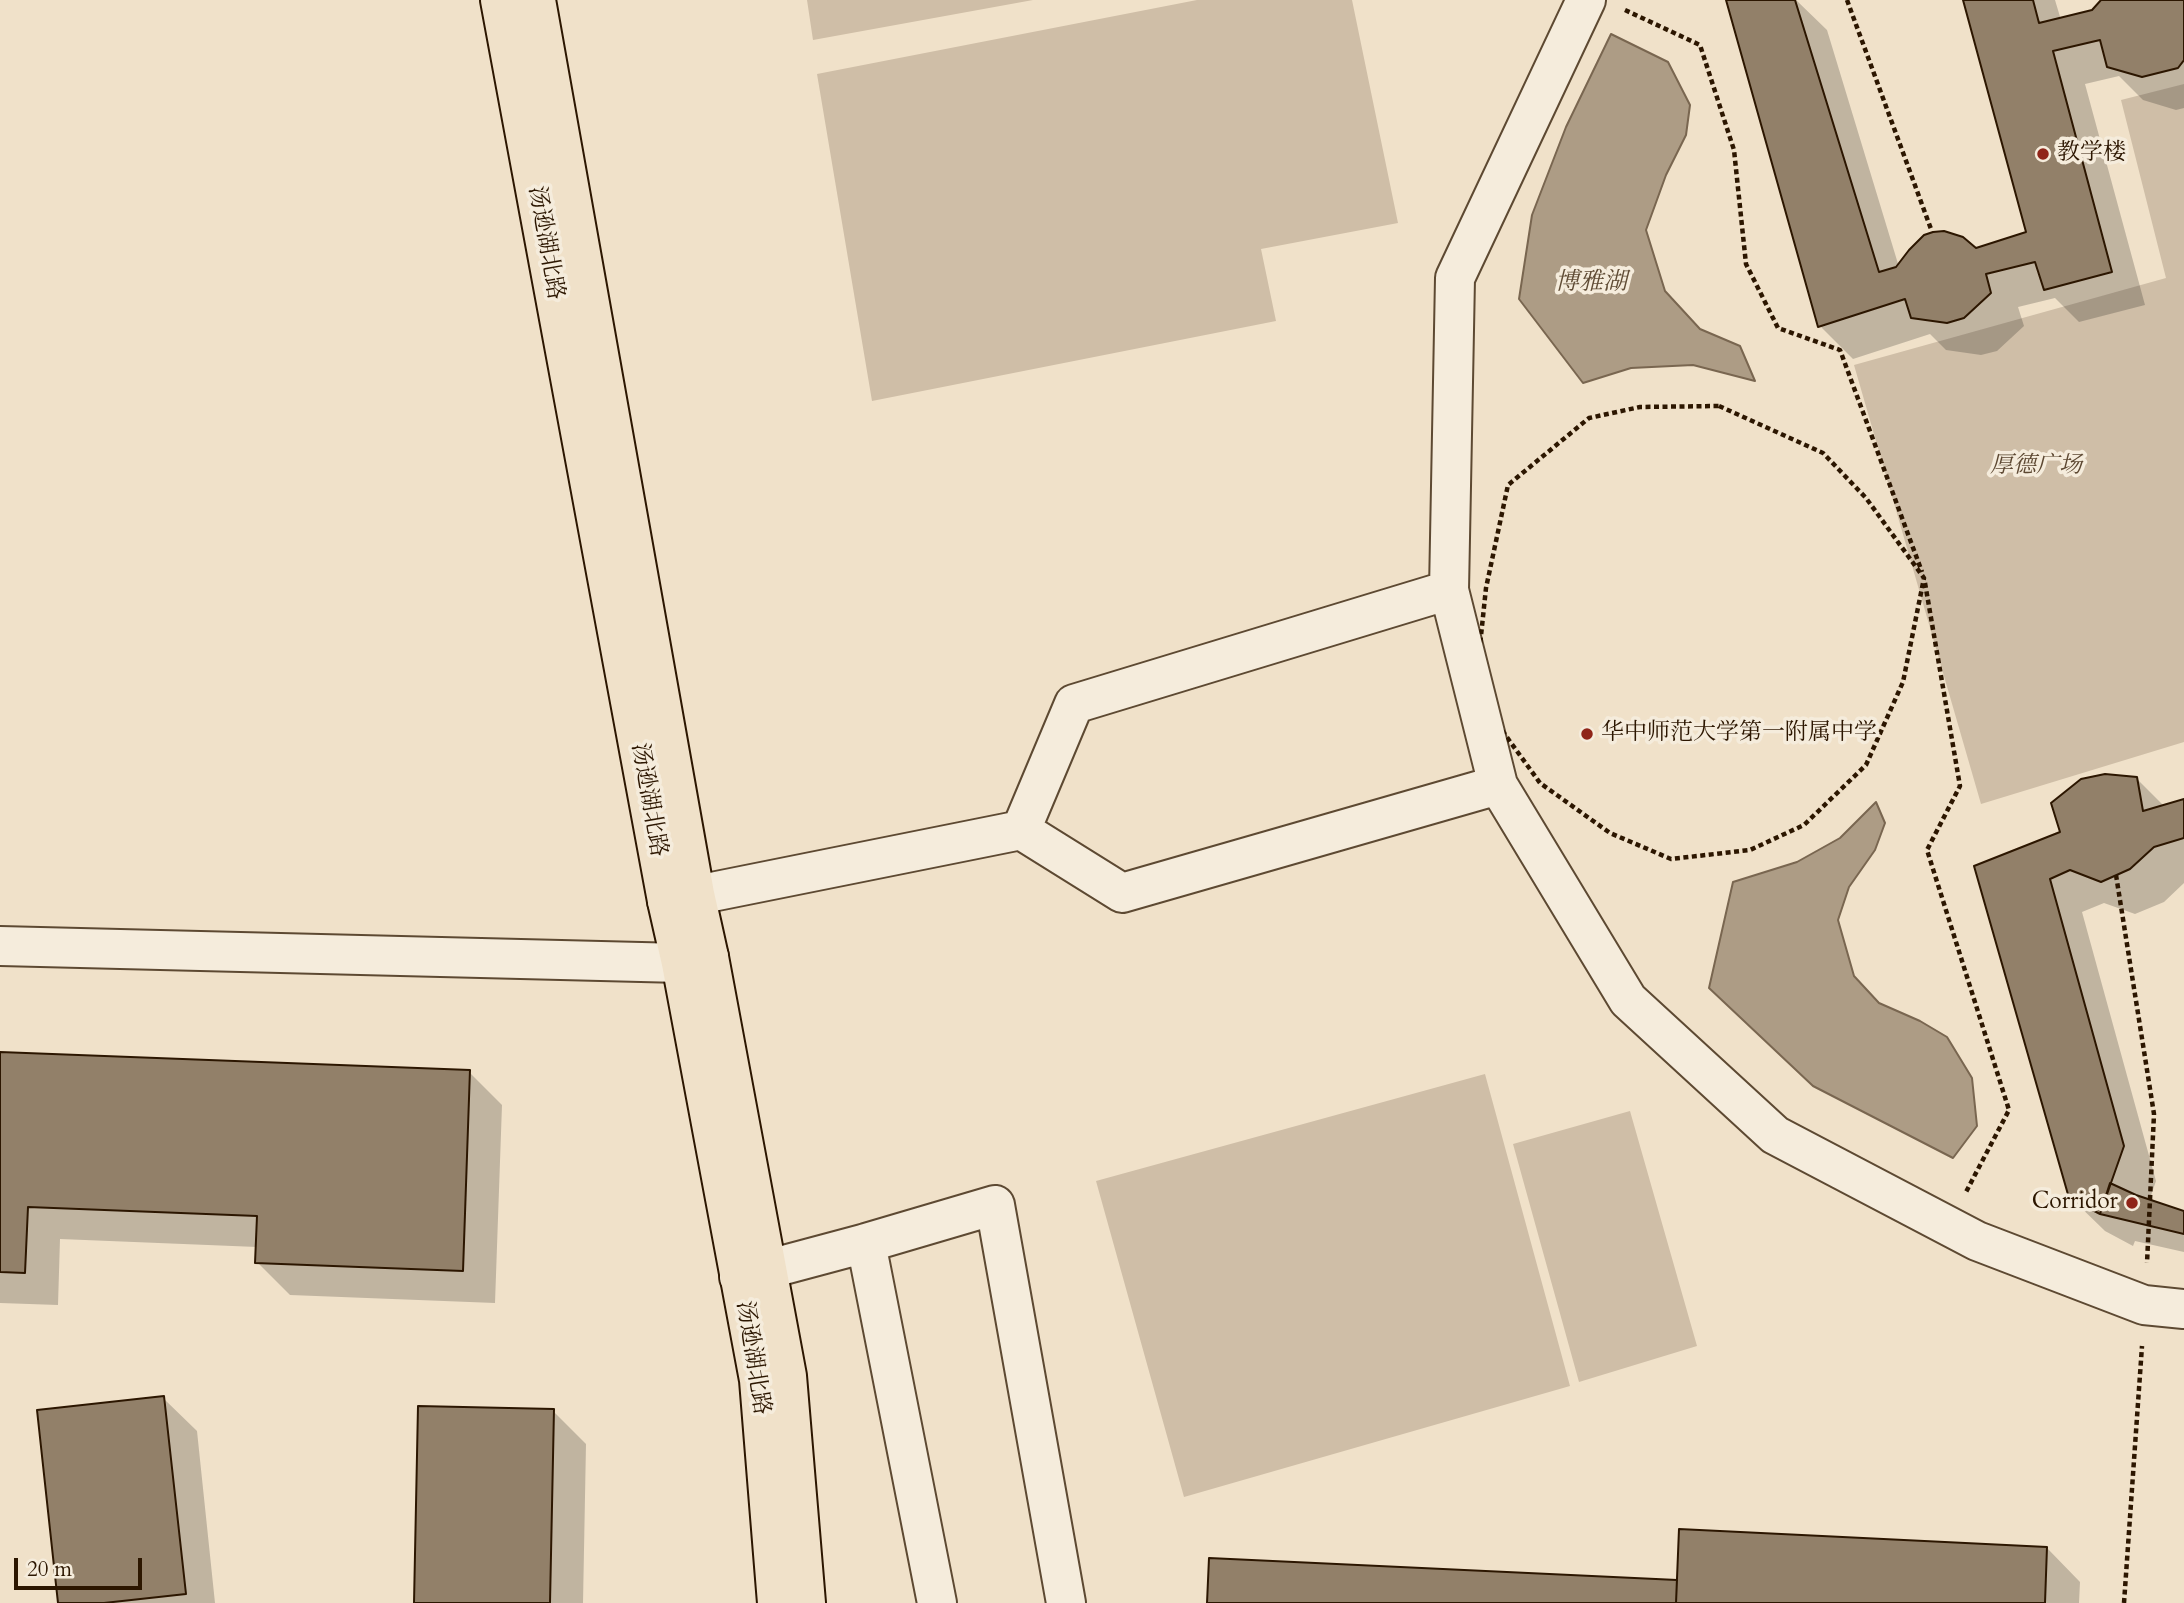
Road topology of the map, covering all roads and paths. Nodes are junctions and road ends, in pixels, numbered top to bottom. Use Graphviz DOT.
graph roads {
  1 [pos="500,0"];
  2 [pos="536,0"];
  3 [pos="1847,0"];
  4 [pos="1601,3"];
  5 [pos="1931,229"];
  6 [pos="1924,578"];
  7 [pos="1449,590"];
  8 [pos="1475,693"];
  9 [pos="1498,785"];
  10 [pos="1021,830"];
  11 [pos="2116,875"];
  12 [pos="681,898"];
  13 [pos="0,946"];
  14 [pos="695,960"];
  15 [pos="1948,1227"];
  16 [pos="866,1243"];
  17 [pos="753,1273"];
  18 [pos="2144,1305"];
  19 [pos="2184,1309"];
  20 [pos="777,1603"];
  21 [pos="806,1603"];
  22 [pos="937,1603"];
  23 [pos="1066,1603"];
  24 [pos="2123,1603"];
  1 -- 12 [label="main road, 汤逊湖北路"];
  2 -- 12 [label="main road, 汤逊湖北路"];
  3 -- 5 [label="path"];
  4 -- 6 [label="path"];
  4 -- 7 [label="street"];
  6 -- 8 [label="path"];
  6 -- 8 [label="path"];
  6 -- 15 [label="path"];
  7 -- 8 [label="street"];
  7 -- 10 [label="street"];
  8 -- 9 [label="street"];
  9 -- 10 [label="street"];
  9 -- 15 [label="street"];
  10 -- 12 [label="street"];
  11 -- 18 [label="path"];
  12 -- 14 [label="main road, 汤逊湖北路"];
  13 -- 14 [label="street"];
  14 -- 17 [label="main road, 汤逊湖北路"];
  15 -- 18 [label="street"];
  16 -- 17 [label="street"];
  16 -- 22 [label="street"];
  16 -- 23 [label="street"];
  17 -- 20 [label="main road, 汤逊湖北路"];
  17 -- 21 [label="main road, 汤逊湖北路"];
  18 -- 19 [label="street"];
  18 -- 24 [label="path"];
}
